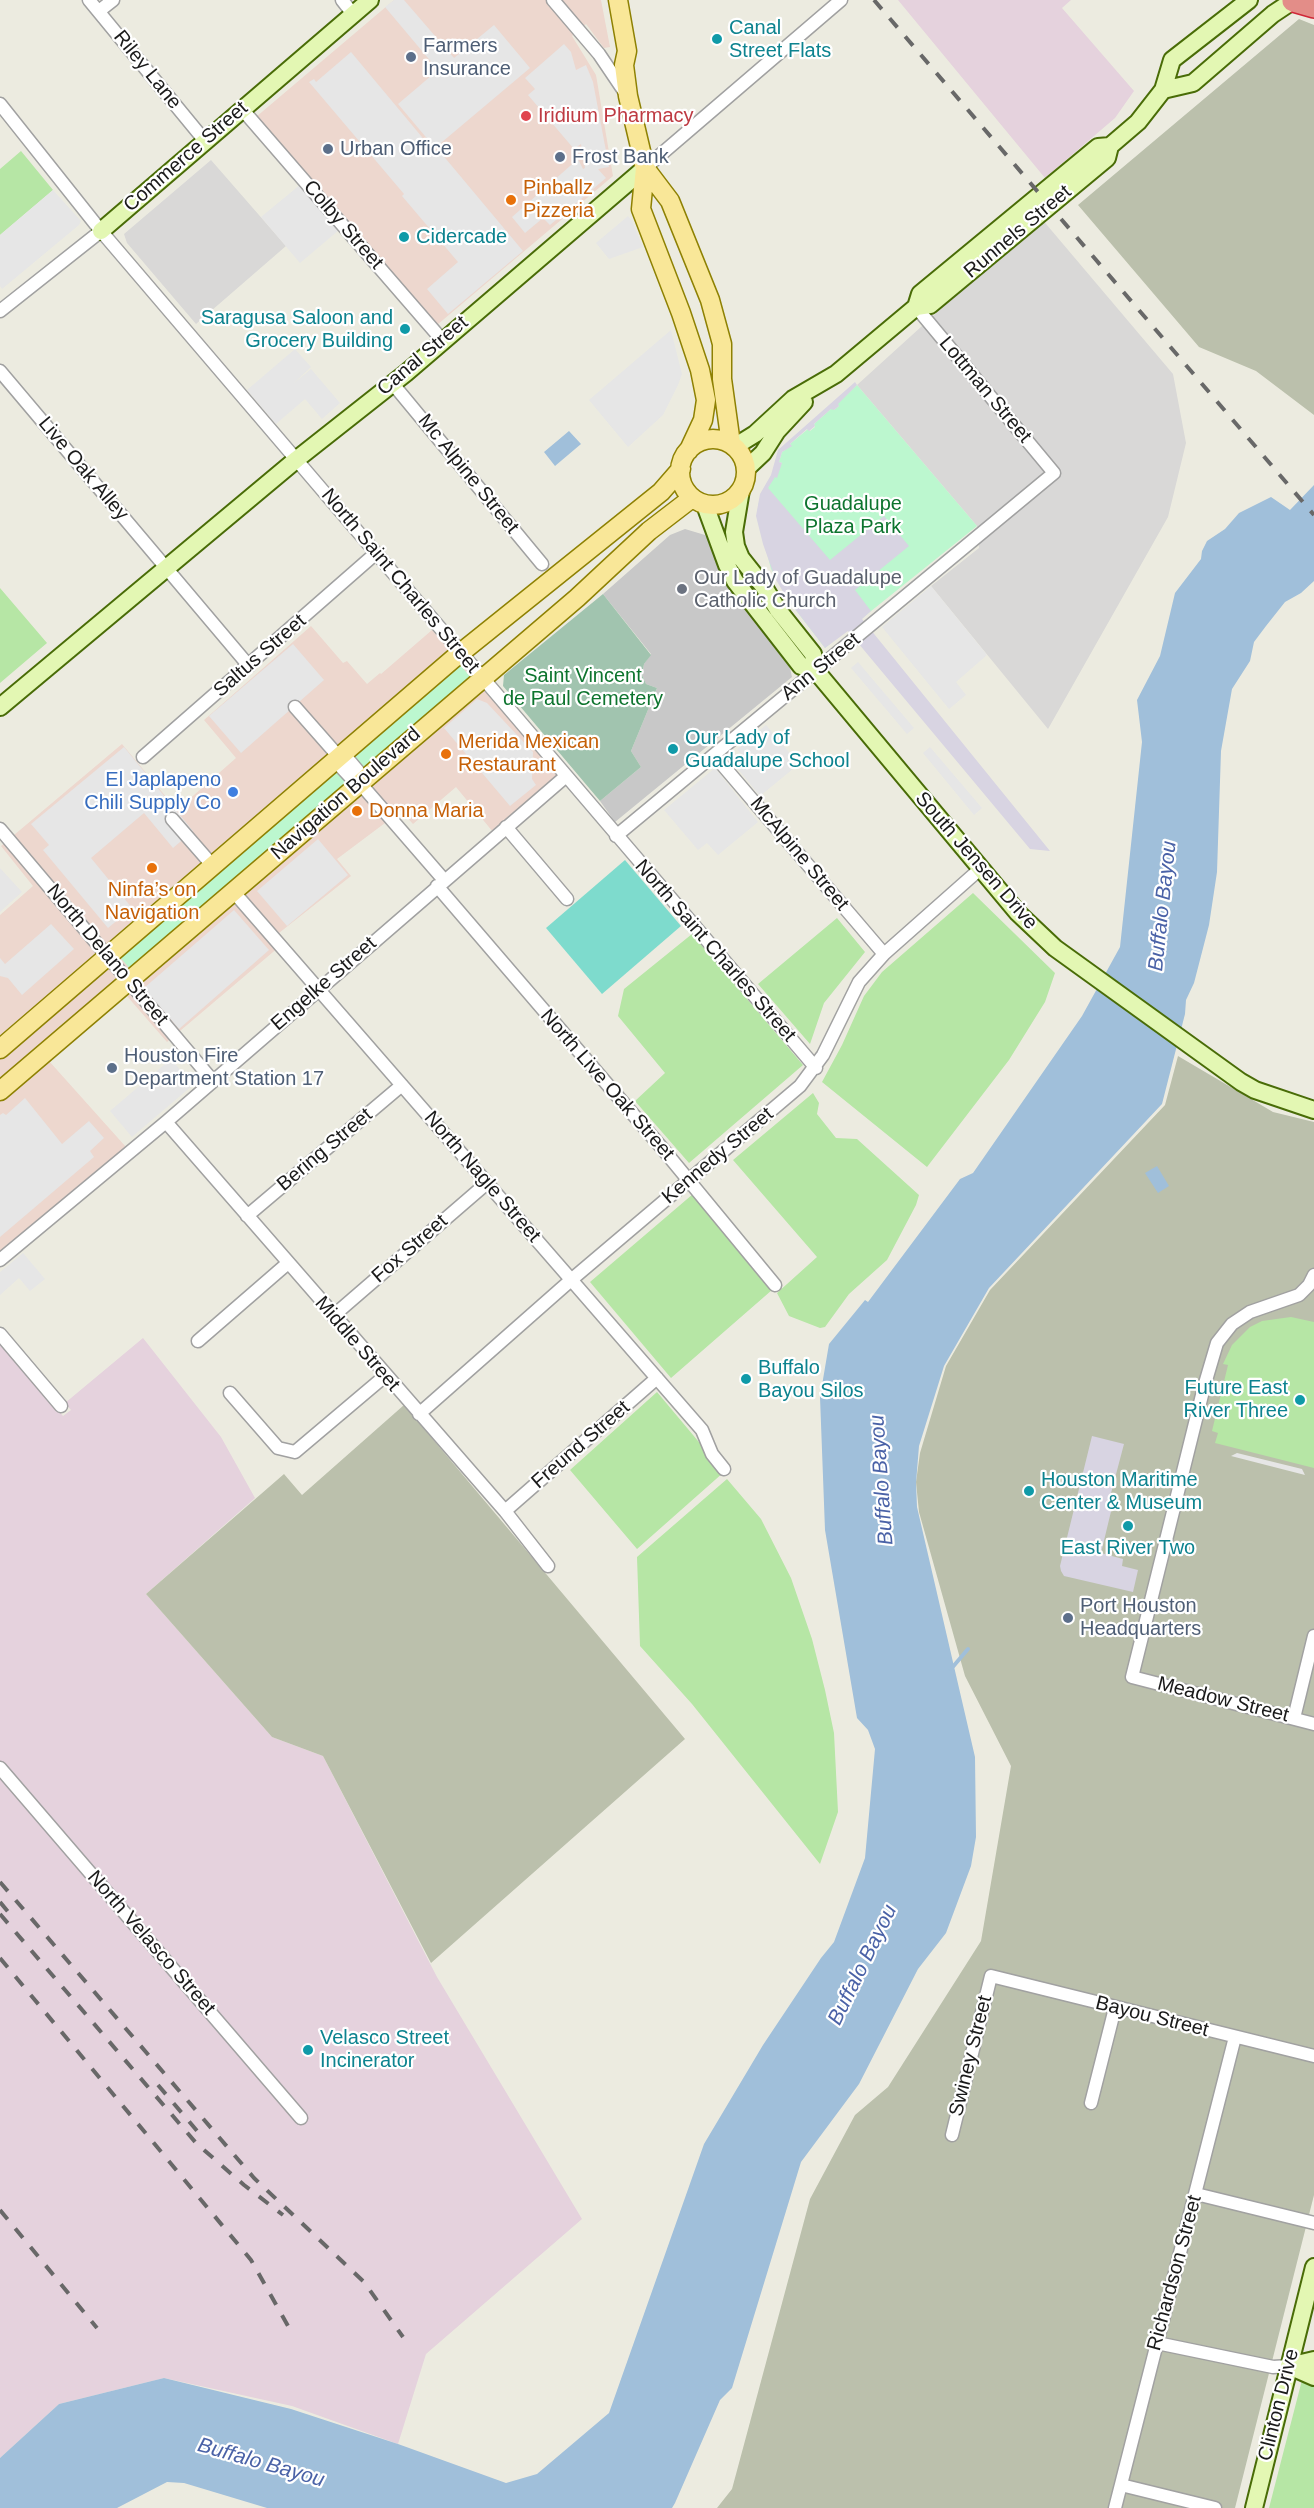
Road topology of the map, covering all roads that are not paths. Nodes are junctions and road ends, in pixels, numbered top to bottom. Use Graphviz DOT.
graph roads {
  1 [pos="89,0"];
  2 [pos="113,0"];
  3 [pos="342,0"];
  4 [pos="369,0"];
  5 [pos="553,0"];
  6 [pos="607,0"];
  7 [pos="618,0"];
  8 [pos="841,0"];
  9 [pos="1249,0"];
  10 [pos="1293,0"];
  11 [pos="1314,7"];
  12 [pos="99,11"];
  13 [pos="353,14"];
  14 [pos="624,65"];
  15 [pos="1163,90"];
  16 [pos="628,96"];
  17 [pos="0,104"];
  18 [pos="242,109"];
  19 [pos="205,141"];
  20 [pos="645,168"];
  21 [pos="101,231"];
  22 [pos="710,300"];
  23 [pos="916,308"];
  24 [pos="0,311"];
  25 [pos="681,313"];
  26 [pos="443,341"];
  27 [pos="0,371"];
  28 [pos="823,381"];
  29 [pos="393,384"];
  30 [pos="733,445"];
  31 [pos="689,450"];
  32 [pos="297,459"];
  33 [pos="681,469"];
  34 [pos="746,469"];
  35 [pos="1054,473"];
  36 [pos="741,490"];
  37 [pos="699,501"];
  38 [pos="375,554"];
  39 [pos="542,564"];
  40 [pos="167,567"];
  41 [pos="460,653"];
  42 [pos="249,666"];
  43 [pos="816,671"];
  44 [pos="482,678"];
  45 [pos="0,707"];
  46 [pos="295,707"];
  47 [pos="714,755"];
  48 [pos="143,757"];
  49 [pos="339,757"];
  50 [pos="565,777"];
  51 [pos="359,782"];
  52 [pos="172,819"];
  53 [pos="506,827"];
  54 [pos="0,830"];
  55 [pos="616,836"];
  56 [pos="213,866"];
  57 [pos="980,869"];
  58 [pos="440,883"];
  59 [pos="232,890"];
  60 [pos="567,899"];
  61 [pos="884,954"];
  62 [pos="107,956"];
  63 [pos="128,980"];
  64 [pos="319,987"];
  65 [pos="0,1048"];
  66 [pos="816,1068"];
  67 [pos="213,1081"];
  68 [pos="402,1085"];
  69 [pos="0,1091"];
  70 [pos="1314,1110"];
  71 [pos="166,1122"];
  72 [pos="689,1181"];
  73 [pos="487,1183"];
  74 [pos="247,1216"];
  75 [pos="0,1260"];
  76 [pos="288,1263"];
  77 [pos="1314,1275"];
  78 [pos="571,1280"];
  79 [pos="775,1285"];
  80 [pos="333,1316"];
  81 [pos="0,1334"];
  82 [pos="198,1341"];
  83 [pos="385,1376"];
  84 [pos="657,1378"];
  85 [pos="230,1393"];
  86 [pos="61,1406"];
  87 [pos="419,1414"];
  88 [pos="724,1469"];
  89 [pos="505,1511"];
  90 [pos="549,1566"];
  91 [pos="1314,1636"];
  92 [pos="1294,1718"];
  93 [pos="1314,1724"];
  94 [pos="0,1768"];
  95 [pos="991,1976"];
  96 [pos="1115,2008"];
  97 [pos="1235,2037"];
  98 [pos="1314,2056"];
  99 [pos="1091,2103"];
  100 [pos="301,2118"];
  101 [pos="952,2135"];
  102 [pos="1196,2194"];
  103 [pos="1314,2223"];
  104 [pos="1314,2267"];
  105 [pos="1156,2343"];
  106 [pos="1314,2360"];
  107 [pos="1289,2366"];
  108 [pos="1314,2377"];
  109 [pos="1121,2485"];
  110 [pos="1115,2508"];
  111 [pos="1215,2508"];
  112 [pos="1254,2508"];
  1 -- 12 [label="street, Riley Lane"];
  2 -- 12 [label="street"];
  3 -- 13 [label="street"];
  4 -- 13 [label="main road, Commerce Street"];
  5 -- 16 [label="street"];
  6 -- 14 [label="main road"];
  7 -- 14 [label="main road"];
  8 -- 20 [label="street, Canal Street"];
  9 -- 15 [label="main road, Runnels Street"];
  10 -- 11 [label="highway"];
  10 -- 15 [label="main road"];
  12 -- 19 [label="street, Riley Lane"];
  13 -- 18 [label="main road, Commerce Street"];
  14 -- 16 [label="main road"];
  15 -- 23 [label="main road, Runnels Street"];
  16 -- 20 [label="main road"];
  17 -- 21 [label="street, North Saint Charles Street"];
  18 -- 19 [label="main road, Commerce Street"];
  18 -- 26 [label="street, Colby Street"];
  19 -- 21 [label="main road, Commerce Street"];
  20 -- 22 [label="main road"];
  20 -- 25 [label="main road"];
  20 -- 26 [label="main road, Canal Street"];
  21 -- 24 [label="street, Commerce Street"];
  21 -- 32 [label="street, North Saint Charles Street"];
  22 -- 25 [label="main road"];
  22 -- 30 [label="main road"];
  23 -- 28 [label="main road, Runnels Street"];
  23 -- 35 [label="street, Lottman Street"];
  25 -- 31 [label="main road"];
  26 -- 29 [label="main road, Canal Street"];
  27 -- 40 [label="street, Live Oak Alley"];
  28 -- 30 [label="main road, Runnels Street"];
  28 -- 34 [label="main road, Runnels Street"];
  29 -- 32 [label="main road, Canal Street"];
  29 -- 39 [label="street, Mc Alpine Street"];
  30 -- 31 [label="main road"];
  30 -- 34 [label="main road"];
  31 -- 33 [label="main road"];
  32 -- 38 [label="street, North Saint Charles Street"];
  32 -- 40 [label="main road, Canal Street"];
  33 -- 37 [label="main road"];
  33 -- 41 [label="main road, Navigation Boulevard"];
  34 -- 36 [label="main road"];
  35 -- 43 [label="street, Ann Street"];
  36 -- 37 [label="main road"];
  36 -- 43 [label="main road, South Jensen Drive"];
  37 -- 43 [label="main road, South Jensen Drive"];
  37 -- 44 [label="main road, Navigation Boulevard"];
  38 -- 41 [label="street, North Saint Charles Street"];
  38 -- 42 [label="street, Saltus Street"];
  40 -- 42 [label="street"];
  40 -- 45 [label="main road, Canal Street"];
  41 -- 44 [label="street, North Saint Charles Street"];
  41 -- 49 [label="main road, Navigation Boulevard"];
  42 -- 48 [label="street, Saltus Street"];
  43 -- 47 [label="street, Ann Street"];
  43 -- 57 [label="main road, South Jensen Drive"];
  44 -- 50 [label="street, North Saint Charles Street"];
  44 -- 51 [label="main road, Navigation Boulevard"];
  46 -- 49 [label="street, North Live Oak Street"];
  47 -- 55 [label="street, Ann Street"];
  47 -- 61 [label="street, McAlpine Street"];
  49 -- 51 [label="street, North Live Oak Street"];
  49 -- 56 [label="main road, Navigation Boulevard"];
  50 -- 53 [label="street, Engelke Street"];
  50 -- 55 [label="street, North Saint Charles Street"];
  51 -- 58 [label="street, North Live Oak Street"];
  51 -- 59 [label="main road, Navigation Boulevard"];
  52 -- 56 [label="street"];
  53 -- 58 [label="street, Engelke Street"];
  53 -- 60 [label="street"];
  54 -- 62 [label="street, North Delano Street"];
  55 -- 66 [label="street, North Saint Charles Street"];
  56 -- 62 [label="main road, Navigation Boulevard"];
  57 -- 61 [label="street, Kennedy Street"];
  57 -- 70 [label="main road, South Jensen Drive"];
  58 -- 64 [label="street, Engelke Street"];
  58 -- 72 [label="street, North Live Oak Street"];
  59 -- 63 [label="main road, Navigation Boulevard"];
  59 -- 64 [label="street, North Nagle Street"];
  61 -- 66 [label="street, Kennedy Street"];
  62 -- 63 [label="street, North Delano Street"];
  62 -- 65 [label="main road, Navigation Boulevard"];
  63 -- 67 [label="street, North Delano Street"];
  63 -- 69 [label="main road, Navigation Boulevard"];
  64 -- 67 [label="street, Engelke Street"];
  64 -- 68 [label="street, North Nagle Street"];
  66 -- 72 [label="street, Kennedy Street"];
  67 -- 71 [label="street, Engelke Street"];
  68 -- 73 [label="street, North Nagle Street"];
  68 -- 74 [label="street, Bering Street"];
  71 -- 74 [label="street, Middle Street"];
  71 -- 75 [label="street, Engelke Street"];
  72 -- 78 [label="street, Kennedy Street"];
  72 -- 79 [label="street, North Live Oak Street"];
  73 -- 78 [label="street, North Nagle Street"];
  73 -- 80 [label="street, Fox Street"];
  74 -- 76 [label="street, Middle Street"];
  76 -- 80 [label="street, Middle Street"];
  76 -- 82 [label="street"];
  77 -- 92 [label="street, Meadow Street"];
  78 -- 84 [label="street, North Nagle Street"];
  78 -- 87 [label="street, Kennedy Street"];
  80 -- 83 [label="street, Middle Street"];
  81 -- 86 [label="street"];
  83 -- 85 [label="street"];
  83 -- 87 [label="street, Middle Street"];
  84 -- 88 [label="street, North Nagle Street"];
  84 -- 89 [label="street, Freund Street"];
  87 -- 89 [label="street, Middle Street"];
  89 -- 90 [label="street, Middle Street"];
  91 -- 92 [label="street"];
  92 -- 93 [label="street, Meadow Street"];
  94 -- 100 [label="street, North Velasco Street"];
  95 -- 96 [label="street, Bayou Street"];
  95 -- 101 [label="street, Swiney Street"];
  96 -- 97 [label="street, Bayou Street"];
  96 -- 99 [label="street"];
  97 -- 98 [label="street, Bayou Street"];
  97 -- 102 [label="street, Richardson Street"];
  102 -- 103 [label="street"];
  102 -- 105 [label="street, Richardson Street"];
  104 -- 107 [label="main road, Clinton Drive"];
  105 -- 107 [label="street"];
  105 -- 109 [label="street, Richardson Street"];
  106 -- 107 [label="main road"];
  107 -- 108 [label="main road"];
  107 -- 112 [label="main road, Clinton Drive"];
  109 -- 110 [label="street, Richardson Street"];
  109 -- 111 [label="street"];
}
